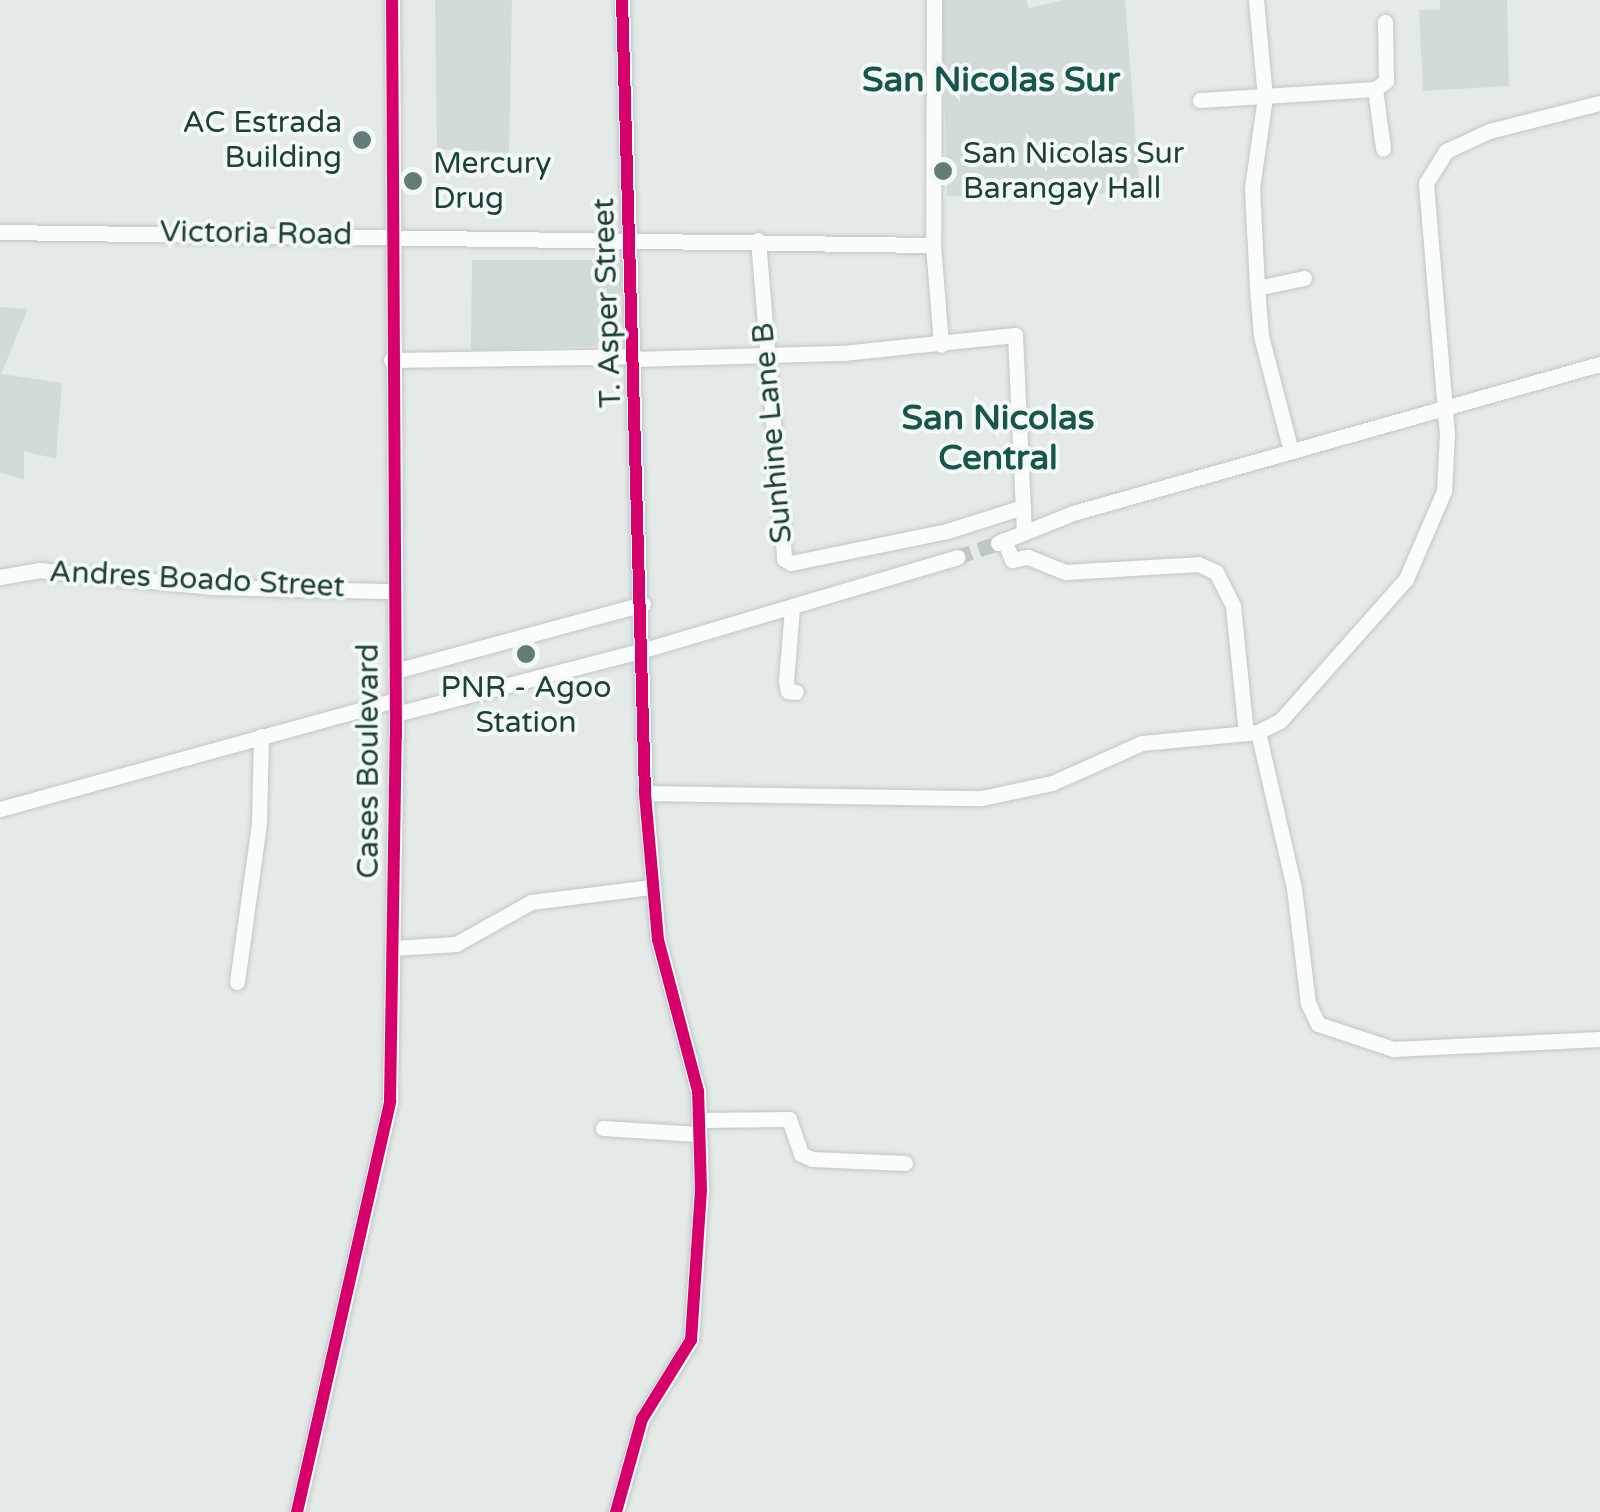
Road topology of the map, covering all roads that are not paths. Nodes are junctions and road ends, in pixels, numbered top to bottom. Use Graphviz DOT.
graph roads {
  1 [pos="392,0"];
  2 [pos="622,0"];
  3 [pos="934,0"];
  4 [pos="1256,0"];
  5 [pos="1385,22"];
  6 [pos="1375,89"];
  7 [pos="1265,98"];
  8 [pos="1200,100"];
  9 [pos="1600,103"];
  10 [pos="1383,148"];
  11 [pos="0,232"];
  12 [pos="389,238"];
  13 [pos="758,240"];
  14 [pos="631,242"];
  15 [pos="933,245"];
  16 [pos="1304,278"];
  17 [pos="1257,288"];
  18 [pos="941,345"];
  19 [pos="765,356"];
  20 [pos="635,358"];
  21 [pos="390,360"];
  22 [pos="1600,364"];
  23 [pos="1443,407"];
  24 [pos="1292,450"];
  25 [pos="1023,508"];
  26 [pos="1024,531"];
  27 [pos="957,557"];
  28 [pos="0,577"];
  29 [pos="394,591"];
  30 [pos="643,604"];
  31 [pos="792,608"];
  32 [pos="644,650"];
  33 [pos="395,671"];
  34 [pos="796,692"];
  35 [pos="396,707"];
  36 [pos="1252,732"];
  37 [pos="260,736"];
  38 [pos="646,794"];
  39 [pos="0,809"];
  40 [pos="652,887"];
  41 [pos="393,948"];
  42 [pos="238,982"];
  43 [pos="1600,1039"];
  44 [pos="603,1128"];
  45 [pos="698,1128"];
  46 [pos="904,1163"];
  47 [pos="297,1512"];
  48 [pos="616,1512"];
  1 -- 12 [label="street, Cases Boulevard"];
  2 -- 14 [label="street, T. Asper Street"];
  3 -- 15 [label="street"];
  4 -- 7 [label="street"];
  5 -- 6 [label="street"];
  6 -- 7 [label="street"];
  6 -- 10 [label="street"];
  7 -- 8 [label="street"];
  7 -- 17 [label="street"];
  9 -- 23 [label="street"];
  11 -- 12 [label="street, Victoria Road"];
  12 -- 14 [label="street, Victoria Road"];
  12 -- 21 [label="street, Cases Boulevard"];
  13 -- 14 [label="street, Victoria Road"];
  13 -- 15 [label="street, Victoria Road"];
  13 -- 19 [label="street, Sunhine Lane B"];
  14 -- 20 [label="street, T. Asper Street"];
  15 -- 18 [label="street"];
  16 -- 17 [label="street"];
  17 -- 24 [label="street"];
  18 -- 19 [label="street"];
  18 -- 25 [label="street"];
  19 -- 20 [label="street"];
  19 -- 25 [label="street, Sunhine Lane B"];
  20 -- 21 [label="street"];
  20 -- 30 [label="street, T. Asper Street"];
  21 -- 29 [label="street, Cases Boulevard"];
  22 -- 23 [label="street"];
  23 -- 24 [label="street"];
  23 -- 36 [label="street"];
  24 -- 26 [label="street"];
  25 -- 26 [label="street"];
  26 -- 36 [label="street"];
  27 -- 31 [label="street"];
  28 -- 29 [label="street, Andres Boado Street"];
  29 -- 33 [label="street, Cases Boulevard"];
  30 -- 32 [label="street, T. Asper Street"];
  30 -- 33 [label="street"];
  31 -- 32 [label="street"];
  31 -- 34 [label="street"];
  32 -- 35 [label="street"];
  32 -- 38 [label="street, T. Asper Street"];
  33 -- 35 [label="street, Cases Boulevard"];
  35 -- 37 [label="street"];
  35 -- 41 [label="street, Cases Boulevard"];
  36 -- 38 [label="street"];
  36 -- 43 [label="street"];
  37 -- 39 [label="street"];
  37 -- 42 [label="street"];
  38 -- 40 [label="street, T. Asper Street"];
  40 -- 41 [label="street"];
  40 -- 45 [label="street, T. Asper Street"];
  41 -- 47 [label="street, Cases Boulevard"];
  44 -- 45 [label="street"];
  45 -- 46 [label="street"];
  45 -- 48 [label="street, T. Asper Street"];
}
